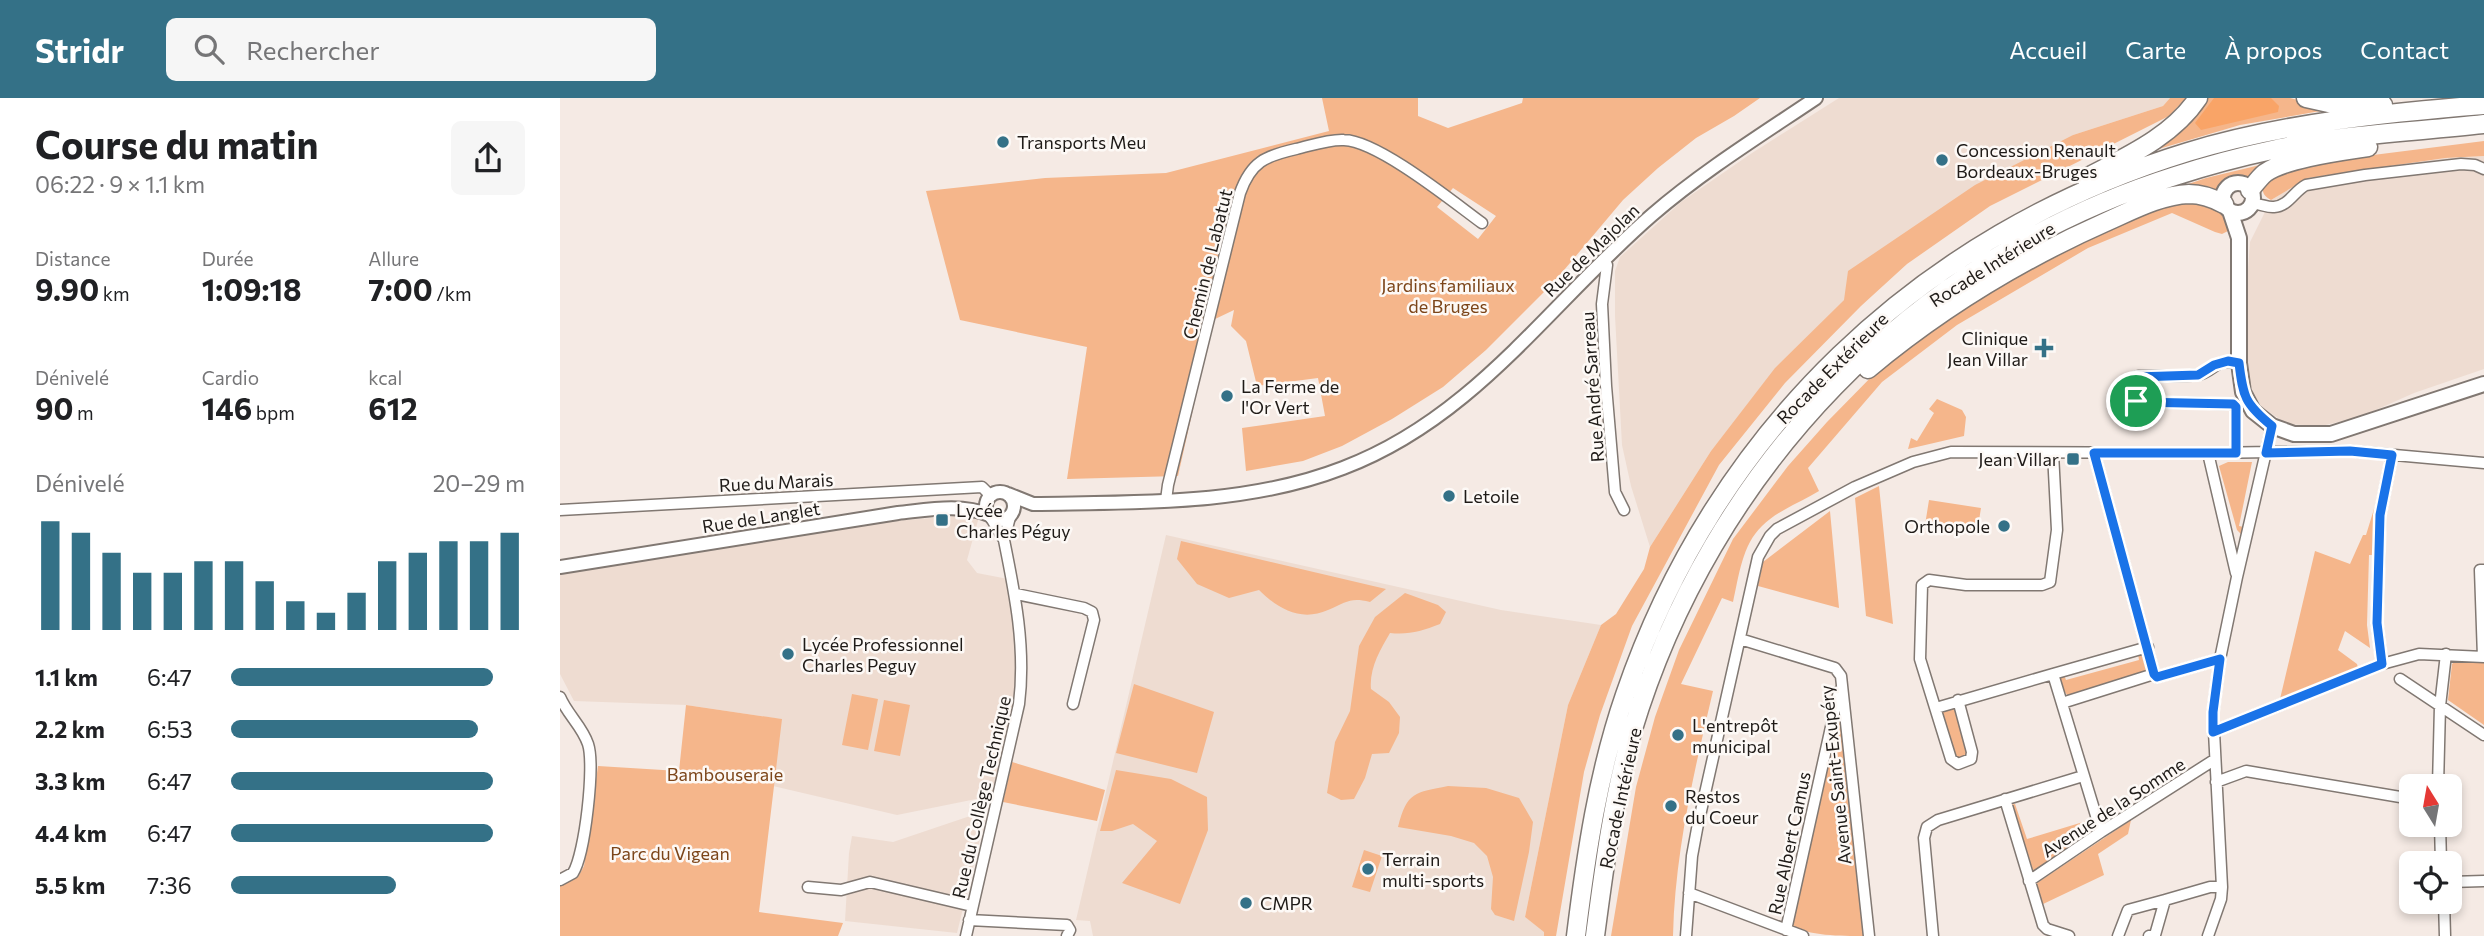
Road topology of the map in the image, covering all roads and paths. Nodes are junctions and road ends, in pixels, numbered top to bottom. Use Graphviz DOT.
graph roads {
  1 [pos="1816,98"];
  2 [pos="2199,98"];
  3 [pos="2306,98"];
  4 [pos="2463,98"];
  5 [pos="2484,104"];
  6 [pos="2484,124"];
  7 [pos="2455,127"];
  8 [pos="2484,169"];
  9 [pos="2249,202"];
  10 [pos="2227,208"];
  11 [pos="1482,223"];
  12 [pos="2239,238"];
  13 [pos="1981,245"];
  14 [pos="1603,261"];
  15 [pos="2239,363"];
  16 [pos="2484,384"];
  17 [pos="2272,426"];
  18 [pos="1777,452"];
  19 [pos="2053,453"];
  20 [pos="2094,453"];
  21 [pos="2208,453"];
  22 [pos="2236,453"];
  23 [pos="2266,453"];
  24 [pos="2392,455"];
  25 [pos="2484,463"];
  26 [pos="1008,494"];
  27 [pos="991,496"];
  28 [pos="1166,500"];
  29 [pos="1033,504"];
  30 [pos="955,509"];
  31 [pos="560,510"];
  32 [pos="1624,510"];
  33 [pos="1012,515"];
  34 [pos="990,517"];
  35 [pos="1004,540"];
  36 [pos="560,565"];
  37 [pos="2484,570"];
  38 [pos="2237,578"];
  39 [pos="1016,594"];
  40 [pos="1741,639"];
  41 [pos="2148,647"];
  42 [pos="2446,654"];
  43 [pos="2484,657"];
  44 [pos="2220,659"];
  45 [pos="2382,664"];
  46 [pos="2053,674"];
  47 [pos="2154,674"];
  48 [pos="2400,679"];
  49 [pos="1841,680"];
  50 [pos="560,697"];
  51 [pos="1958,701"];
  52 [pos="1073,704"];
  53 [pos="2062,704"];
  54 [pos="2440,706"];
  55 [pos="1936,708"];
  56 [pos="2213,732"];
  57 [pos="2484,735"];
  58 [pos="2214,760"];
  59 [pos="2438,774"];
  60 [pos="2083,776"];
  61 [pos="2216,782"];
  62 [pos="2399,797"];
  63 [pos="2005,799"];
  64 [pos="2101,832"];
  65 [pos="560,880"];
  66 [pos="2029,881"];
  67 [pos="2484,881"];
  68 [pos="2462,882"];
  69 [pos="808,887"];
  70 [pos="2222,887"];
  71 [pos="1689,893"];
  72 [pos="2165,900"];
  73 [pos="972,906"];
  74 [pos="2444,914"];
  75 [pos="969,920"];
  76 [pos="1786,930"];
  77 [pos="966,936"];
  78 [pos="1067,936"];
  79 [pos="1576,936"];
  80 [pos="1595,936"];
  81 [pos="1686,936"];
  82 [pos="1803,936"];
  83 [pos="1869,936"];
  84 [pos="1933,936"];
  85 [pos="2069,936"];
  86 [pos="2118,936"];
  87 [pos="2152,936"];
  88 [pos="2208,936"];
  89 [pos="2445,936"];
  1 -- 14 [label="street, Rue de Majolan"];
  2 -- 13 [label="highway"];
  3 -- 4 [label="highway"];
  5 -- 13 [label="highway, Rocade Extérieure"];
  6 -- 7 [label="highway, Rocade Intérieure"];
  7 -- 9 [label="highway"];
  7 -- 18 [label="highway, Rocade Intérieure"];
  8 -- 9 [label="street"];
  9 -- 10 [label="main road"];
  9 -- 10 [label="main road"];
  9 -- 12 [label="main road"];
  10 -- 12 [label="main road"];
  10 -- 18 [label="highway"];
  11 -- 28 [label="street, Chemin de Labatut"];
  12 -- 15 [label="main road"];
  13 -- 79 [label="highway, Rocade Extérieure"];
  14 -- 28 [label="street, Rue de Majolan"];
  14 -- 32 [label="street, Rue André Sarreau"];
  15 -- 17 [label="main road"];
  15 -- 22 [label="street"];
  16 -- 17 [label="main road"];
  17 -- 23 [label="street"];
  18 -- 80 [label="highway, Rocade Intérieure"];
  19 -- 20 [label="street"];
  19 -- 40 [label="street"];
  19 -- 55 [label="street"];
  20 -- 21 [label="street"];
  20 -- 41 [label="street"];
  21 -- 22 [label="street"];
  21 -- 38 [label="street"];
  22 -- 23 [label="street"];
  23 -- 24 [label="street"];
  23 -- 38 [label="street"];
  24 -- 25 [label="street"];
  24 -- 45 [label="street"];
  26 -- 27 [label="street"];
  26 -- 29 [label="street, Rue de Majolan"];
  26 -- 33 [label="street"];
  27 -- 30 [label="street, Rue de Langlet"];
  27 -- 31 [label="street, Rue du Marais"];
  27 -- 34 [label="street"];
  28 -- 29 [label="street, Rue de Majolan"];
  29 -- 33 [label="street, Rue de Majolan"];
  30 -- 34 [label="street, Rue de Langlet"];
  30 -- 36 [label="street, Rue de Langlet"];
  33 -- 34 [label="street"];
  33 -- 35 [label="street, Rue du Collège Technique"];
  34 -- 35 [label="street, Rue du Collège Technique"];
  35 -- 39 [label="street, Rue du Collège Technique"];
  37 -- 43 [label="street"];
  38 -- 44 [label="street"];
  39 -- 52 [label="street"];
  39 -- 73 [label="street, Rue du Collège Technique"];
  40 -- 49 [label="street, Avenue Saint-Exupéry"];
  40 -- 71 [label="street"];
  41 -- 46 [label="street"];
  41 -- 47 [label="street"];
  42 -- 43 [label="street"];
  42 -- 45 [label="street"];
  42 -- 54 [label="street"];
  44 -- 47 [label="street"];
  44 -- 56 [label="street"];
  45 -- 56 [label="street"];
  46 -- 51 [label="street"];
  46 -- 53 [label="street"];
  47 -- 53 [label="street"];
  48 -- 54 [label="street"];
  49 -- 76 [label="street, Rue Albert Camus"];
  49 -- 83 [label="street, Avenue Saint-Exupéry"];
  50 -- 65 [label="street"];
  51 -- 55 [label="street"];
  51 -- 55 [label="street"];
  53 -- 60 [label="street"];
  54 -- 57 [label="street"];
  54 -- 59 [label="street"];
  56 -- 58 [label="street"];
  58 -- 61 [label="street"];
  58 -- 64 [label="street, Avenue de la Somme"];
  60 -- 63 [label="street"];
  60 -- 64 [label="street"];
  61 -- 62 [label="street"];
  61 -- 70 [label="street"];
  63 -- 66 [label="street"];
  63 -- 84 [label="street"];
  64 -- 66 [label="street, Avenue de la Somme"];
  66 -- 85 [label="street"];
  67 -- 68 [label="street"];
  69 -- 73 [label="street"];
  70 -- 72 [label="street"];
  70 -- 88 [label="street"];
  71 -- 76 [label="street"];
  71 -- 81 [label="street"];
  72 -- 86 [label="street"];
  72 -- 87 [label="street"];
  73 -- 75 [label="street, Rue du Collège Technique"];
  74 -- 89 [label="street"];
  75 -- 77 [label="street, Rue du Collège Technique"];
  75 -- 78 [label="street"];
  76 -- 82 [label="street"];
}
